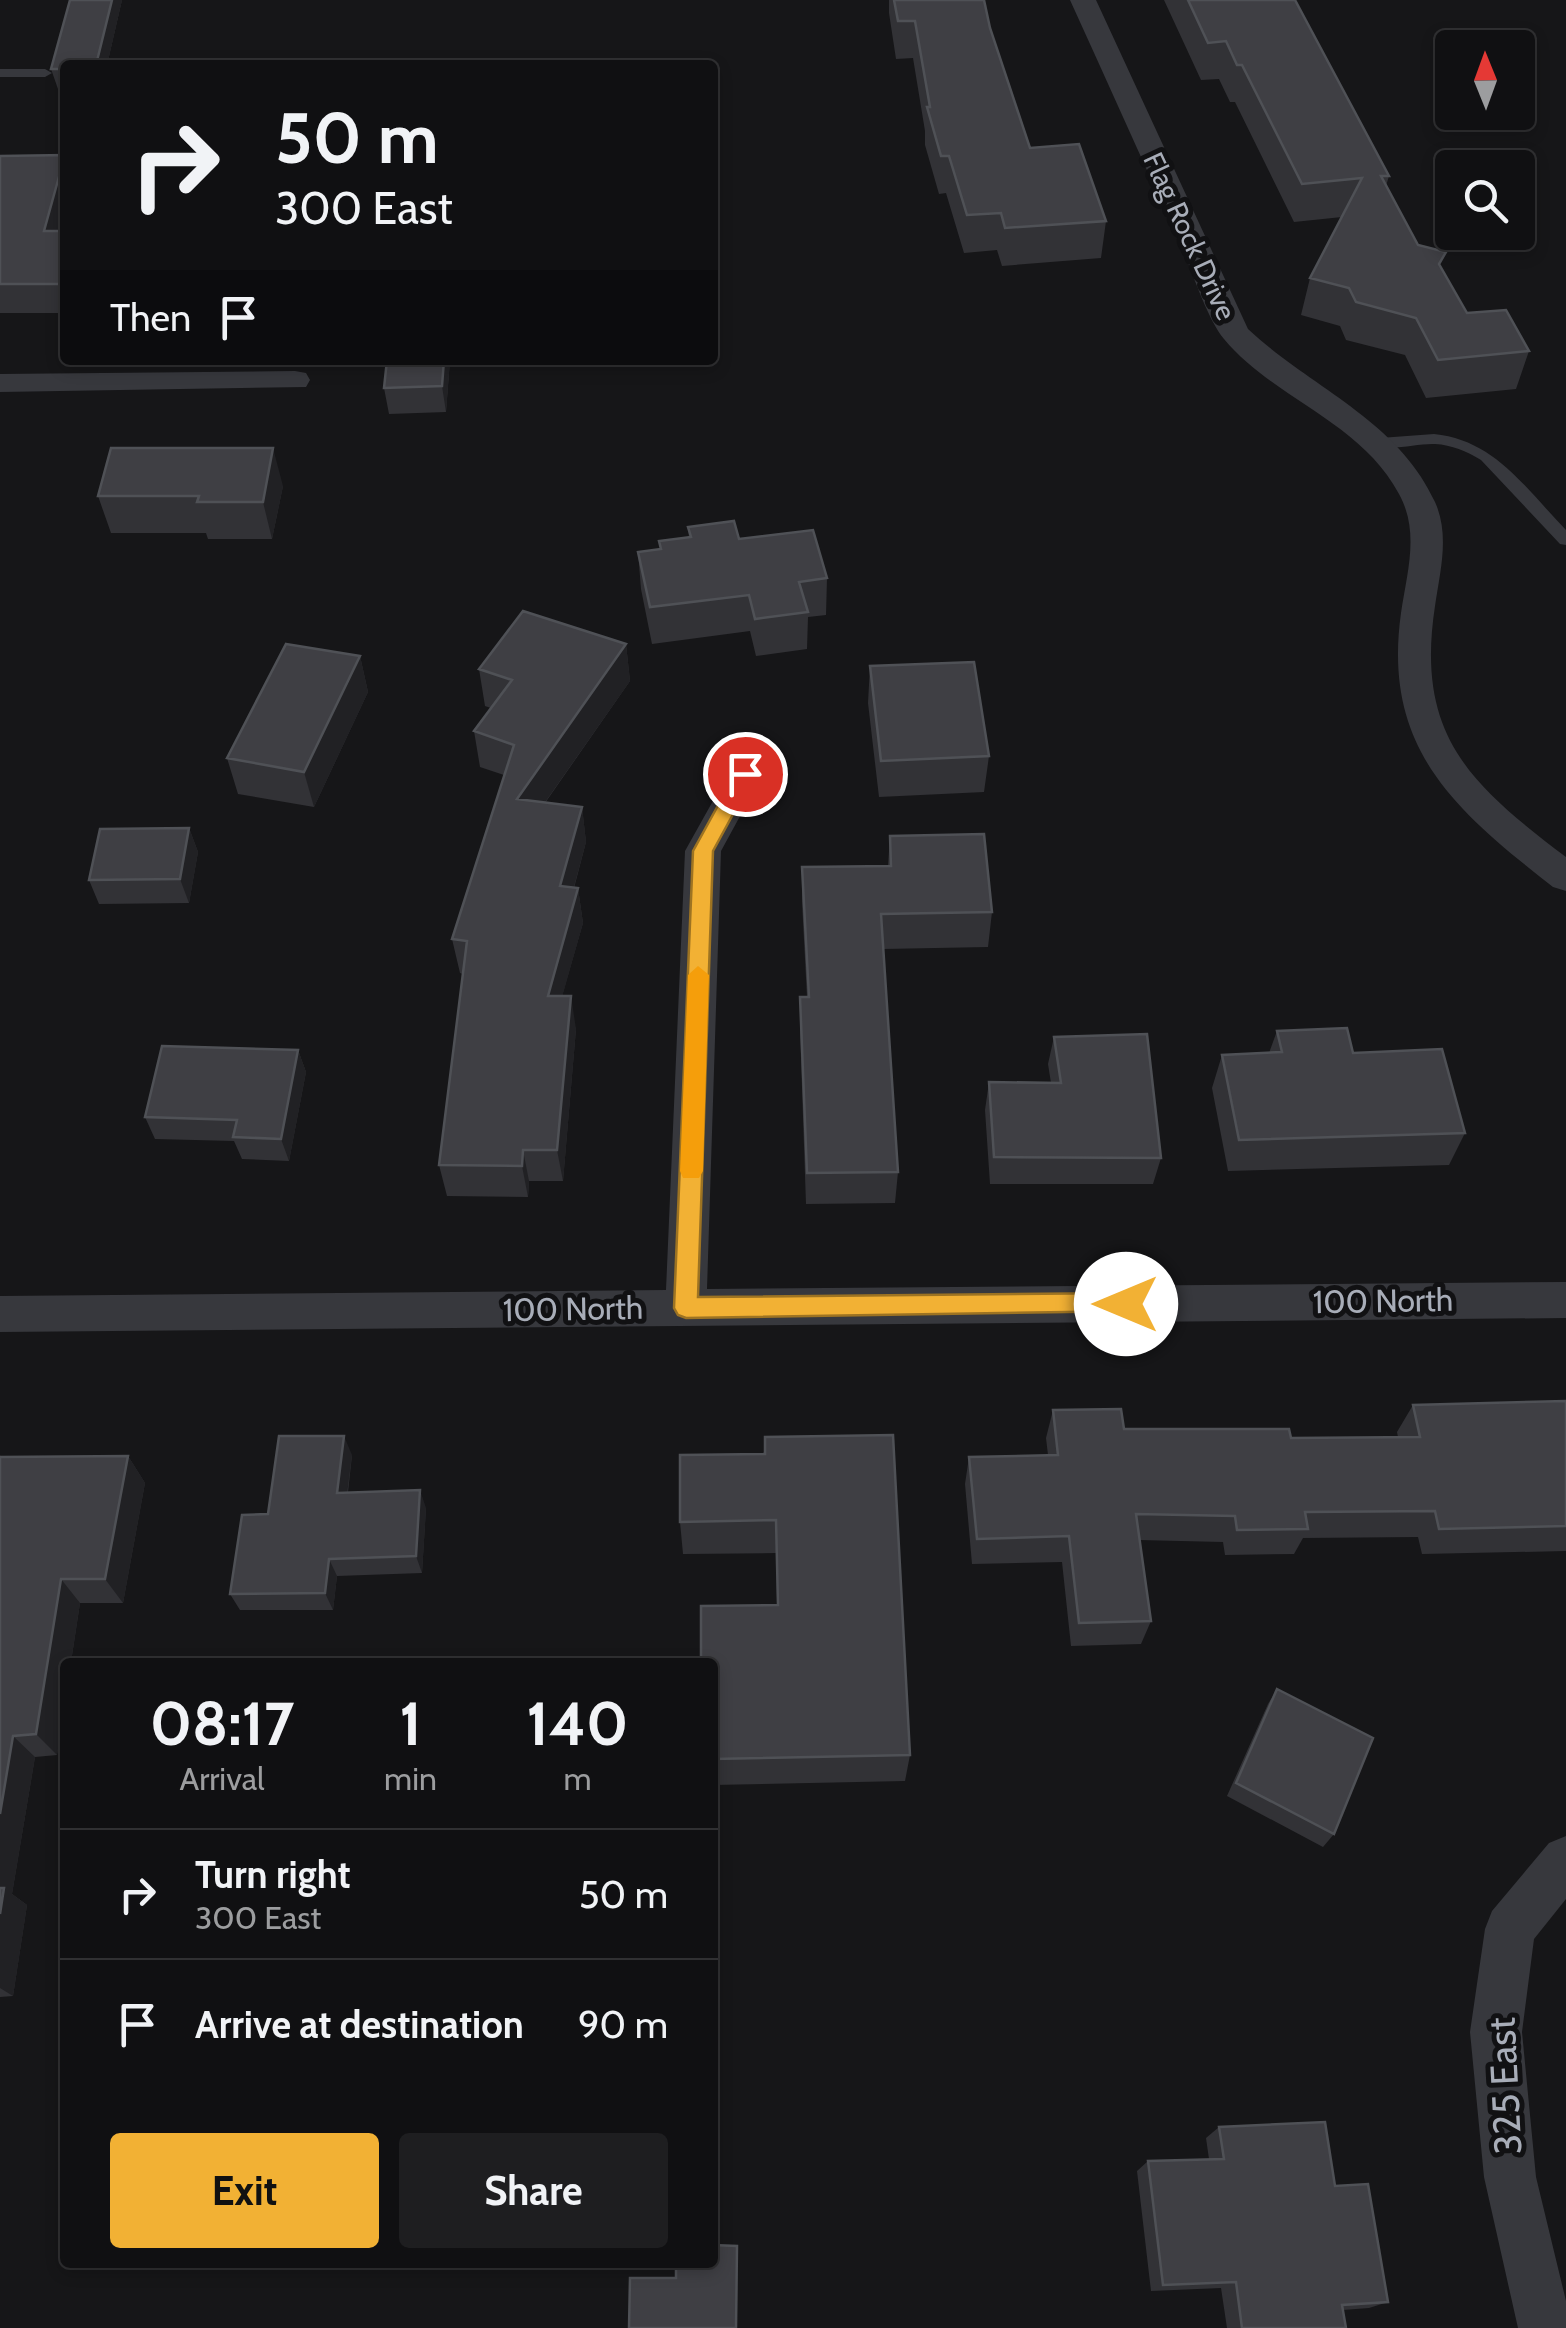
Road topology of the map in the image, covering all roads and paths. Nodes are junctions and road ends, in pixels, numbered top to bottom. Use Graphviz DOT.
graph roads {
  1 [pos="1082,0"];
  2 [pos="0,73"];
  3 [pos="44,73"];
  4 [pos="295,380"];
  5 [pos="0,383"];
  6 [pos="1380,443"];
  7 [pos="1566,540"];
  8 [pos="745,774"];
  9 [pos="1566,877"];
  10 [pos="1566,1300"];
  11 [pos="686,1308"];
  12 [pos="0,1314"];
  13 [pos="1566,1860"];
  14 [pos="1545,2328"];
  1 -- 6 [label="street, Flag Rock Drive"];
  2 -- 3 [label="lane"];
  4 -- 5 [label="street"];
  6 -- 7 [label="lane"];
  6 -- 9 [label="street, Flag Rock Drive"];
  8 -- 11 [label="street"];
  10 -- 11 [label="street, 100 North"];
  11 -- 12 [label="street, 100 North"];
  13 -- 14 [label="street, 325 East"];
}
